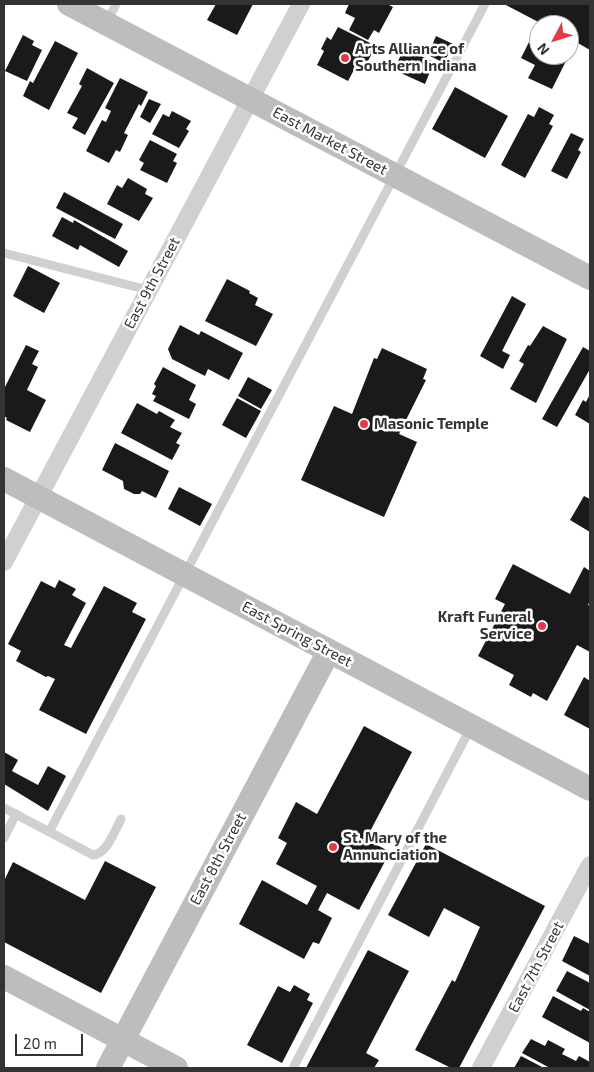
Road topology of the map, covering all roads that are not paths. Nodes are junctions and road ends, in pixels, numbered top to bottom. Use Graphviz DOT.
graph roads {
  1 [pos="69,4"];
  2 [pos="301,4"];
  3 [pos="485,4"];
  4 [pos="111,14"];
  5 [pos="250,98"];
  6 [pos="396,175"];
  7 [pos="4,253"];
  8 [pos="590,278"];
  9 [pos="148,290"];
  10 [pos="4,479"];
  11 [pos="38,497"];
  12 [pos="4,562"];
  13 [pos="185,574"];
  14 [pos="329,651"];
  15 [pos="472,726"];
  16 [pos="590,789"];
  17 [pos="4,808"];
  18 [pos="16,814"];
  19 [pos="121,819"];
  20 [pos="49,832"];
  21 [pos="4,838"];
  22 [pos="590,865"];
  23 [pos="4,977"];
  24 [pos="123,1040"];
  25 [pos="108,1068"];
  26 [pos="176,1068"];
  27 [pos="293,1068"];
  28 [pos="481,1068"];
  1 -- 4 [label="street, East Market Street"];
  2 -- 5 [label="street, East 9th Street"];
  3 -- 6 [label="lane"];
  4 -- 5 [label="street, East Market Street"];
  5 -- 6 [label="street, East Market Street"];
  5 -- 9 [label="street, East 9th Street"];
  6 -- 8 [label="street, East Market Street"];
  6 -- 13 [label="lane"];
  7 -- 9 [label="lane"];
  9 -- 11 [label="street, East 9th Street"];
  10 -- 11 [label="street, East Spring Street"];
  11 -- 12 [label="street, East 9th Street"];
  11 -- 13 [label="street, East Spring Street"];
  13 -- 14 [label="street, East Spring Street"];
  13 -- 20 [label="lane"];
  14 -- 15 [label="street, East Spring Street"];
  14 -- 24 [label="street, East 8th Street"];
  15 -- 16 [label="street, East Spring Street"];
  15 -- 27 [label="lane"];
  17 -- 18 [label="lane"];
  18 -- 20 [label="lane"];
  18 -- 21 [label="lane"];
  19 -- 20 [label="lane"];
  22 -- 28 [label="street, East 7th Street"];
  23 -- 24 [label="street"];
  24 -- 25 [label="street, East 8th Street"];
  24 -- 26 [label="street"];
}
